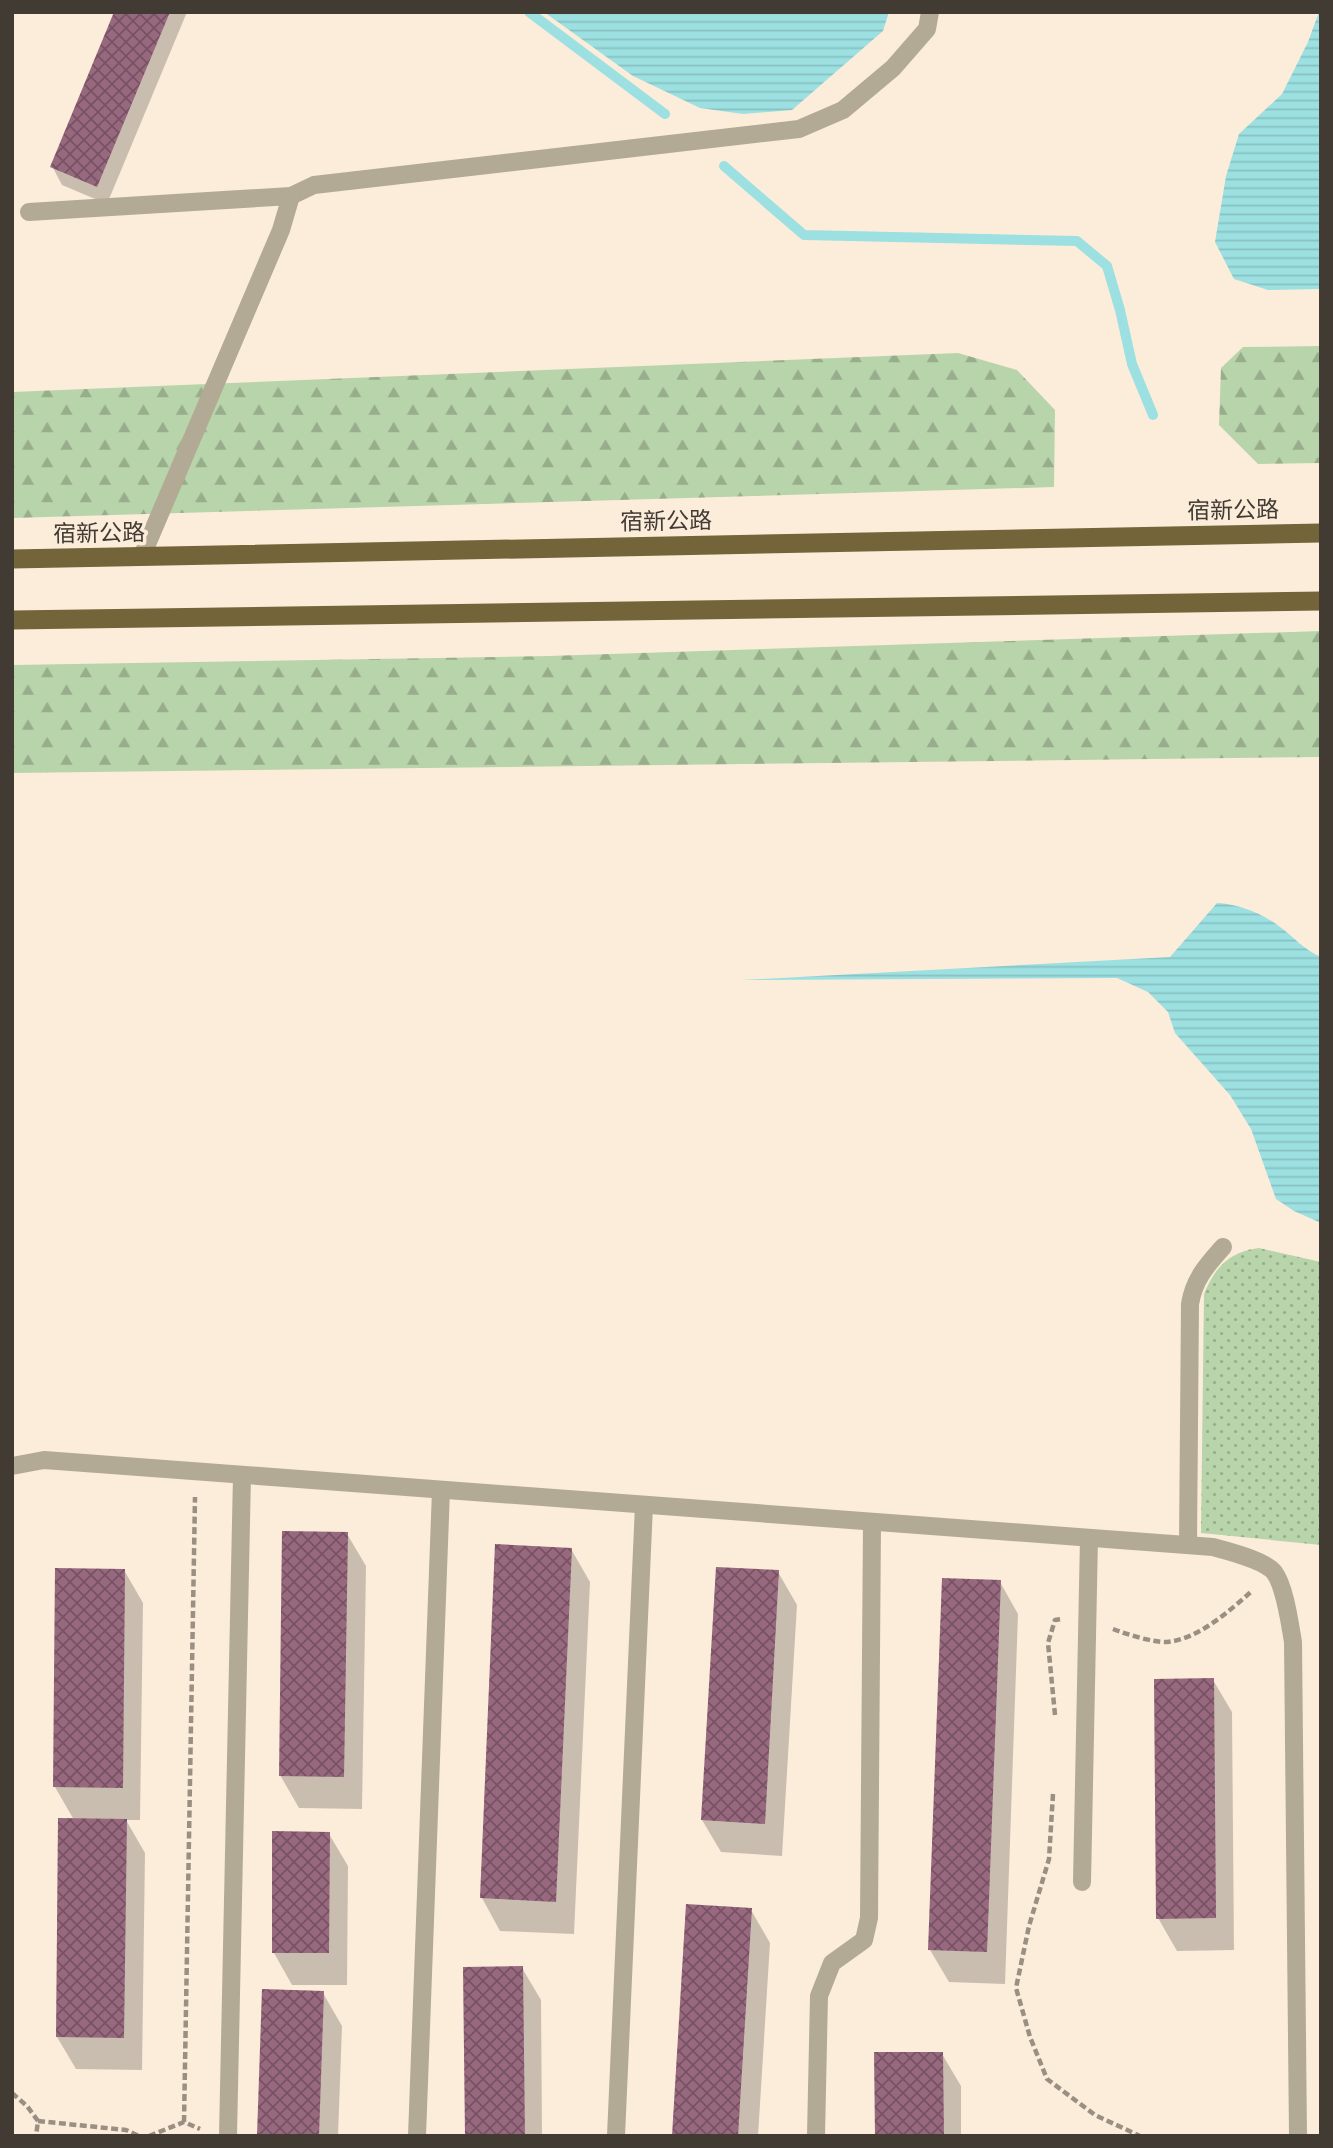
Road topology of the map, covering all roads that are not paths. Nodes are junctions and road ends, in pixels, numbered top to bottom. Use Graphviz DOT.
graph roads {
  1 [pos="930,12"];
  2 [pos="291,196"];
  3 [pos="29,212"];
  4 [pos="1321,533"];
  5 [pos="142,556"];
  6 [pos="12,559"];
  7 [pos="1321,600"];
  8 [pos="12,620"];
  9 [pos="1223,1247"];
  10 [pos="12,1466"];
  11 [pos="242,1475"];
  12 [pos="442,1490"];
  13 [pos="644,1505"];
  14 [pos="872,1522"];
  15 [pos="1089,1538"];
  16 [pos="1188,1545"];
  17 [pos="1082,1882"];
  18 [pos="228,2136"];
  19 [pos="418,2136"];
  20 [pos="616,2136"];
  21 [pos="816,2136"];
  22 [pos="1298,2136"];
  1 -- 2 [label="lane"];
  2 -- 3 [label="lane"];
  2 -- 5 [label="lane"];
  4 -- 5 [label="highway, 宿新公路"];
  5 -- 6 [label="highway, 宿新公路"];
  7 -- 8 [label="highway"];
  9 -- 16 [label="lane"];
  10 -- 11 [label="lane"];
  11 -- 12 [label="lane"];
  11 -- 18 [label="lane"];
  12 -- 13 [label="lane"];
  12 -- 19 [label="lane"];
  13 -- 14 [label="lane"];
  13 -- 20 [label="lane"];
  14 -- 15 [label="lane"];
  14 -- 21 [label="lane"];
  15 -- 16 [label="lane"];
  15 -- 17 [label="lane"];
  16 -- 22 [label="lane"];
}
